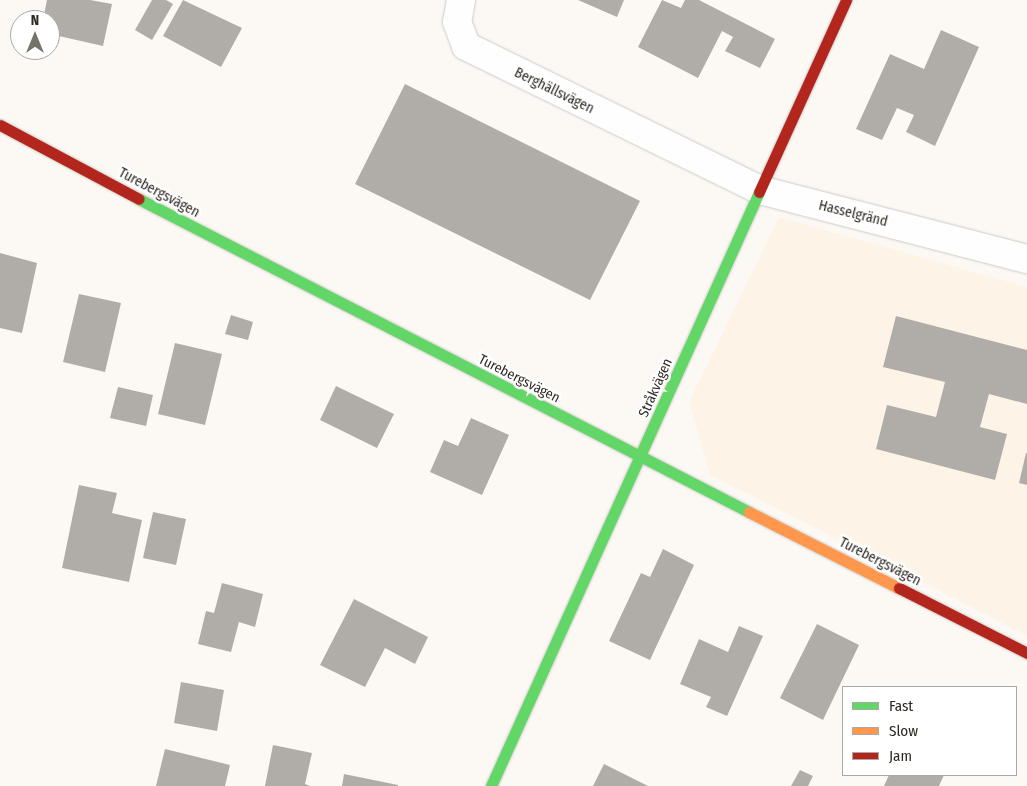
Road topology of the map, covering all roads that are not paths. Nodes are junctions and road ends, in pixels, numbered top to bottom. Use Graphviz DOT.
graph roads {
  1 [pos="461,0"];
  2 [pos="846,0"];
  3 [pos="0,125"];
  4 [pos="686,154"];
  5 [pos="760,190"];
  6 [pos="1027,258"];
  7 [pos="642,458"];
  8 [pos="1027,653"];
  9 [pos="491,786"];
  1 -- 4 [label="street, Berghällsvägen"];
  2 -- 5 [label="street, Stråkvägen"];
  3 -- 7 [label="street, Turebergsvägen"];
  4 -- 5 [label="street, Hasselgränd"];
  5 -- 6 [label="street, Hasselgränd"];
  5 -- 7 [label="street, Stråkvägen"];
  7 -- 8 [label="street, Turebergsvägen"];
  7 -- 9 [label="street, Stråkvägen"];
}
